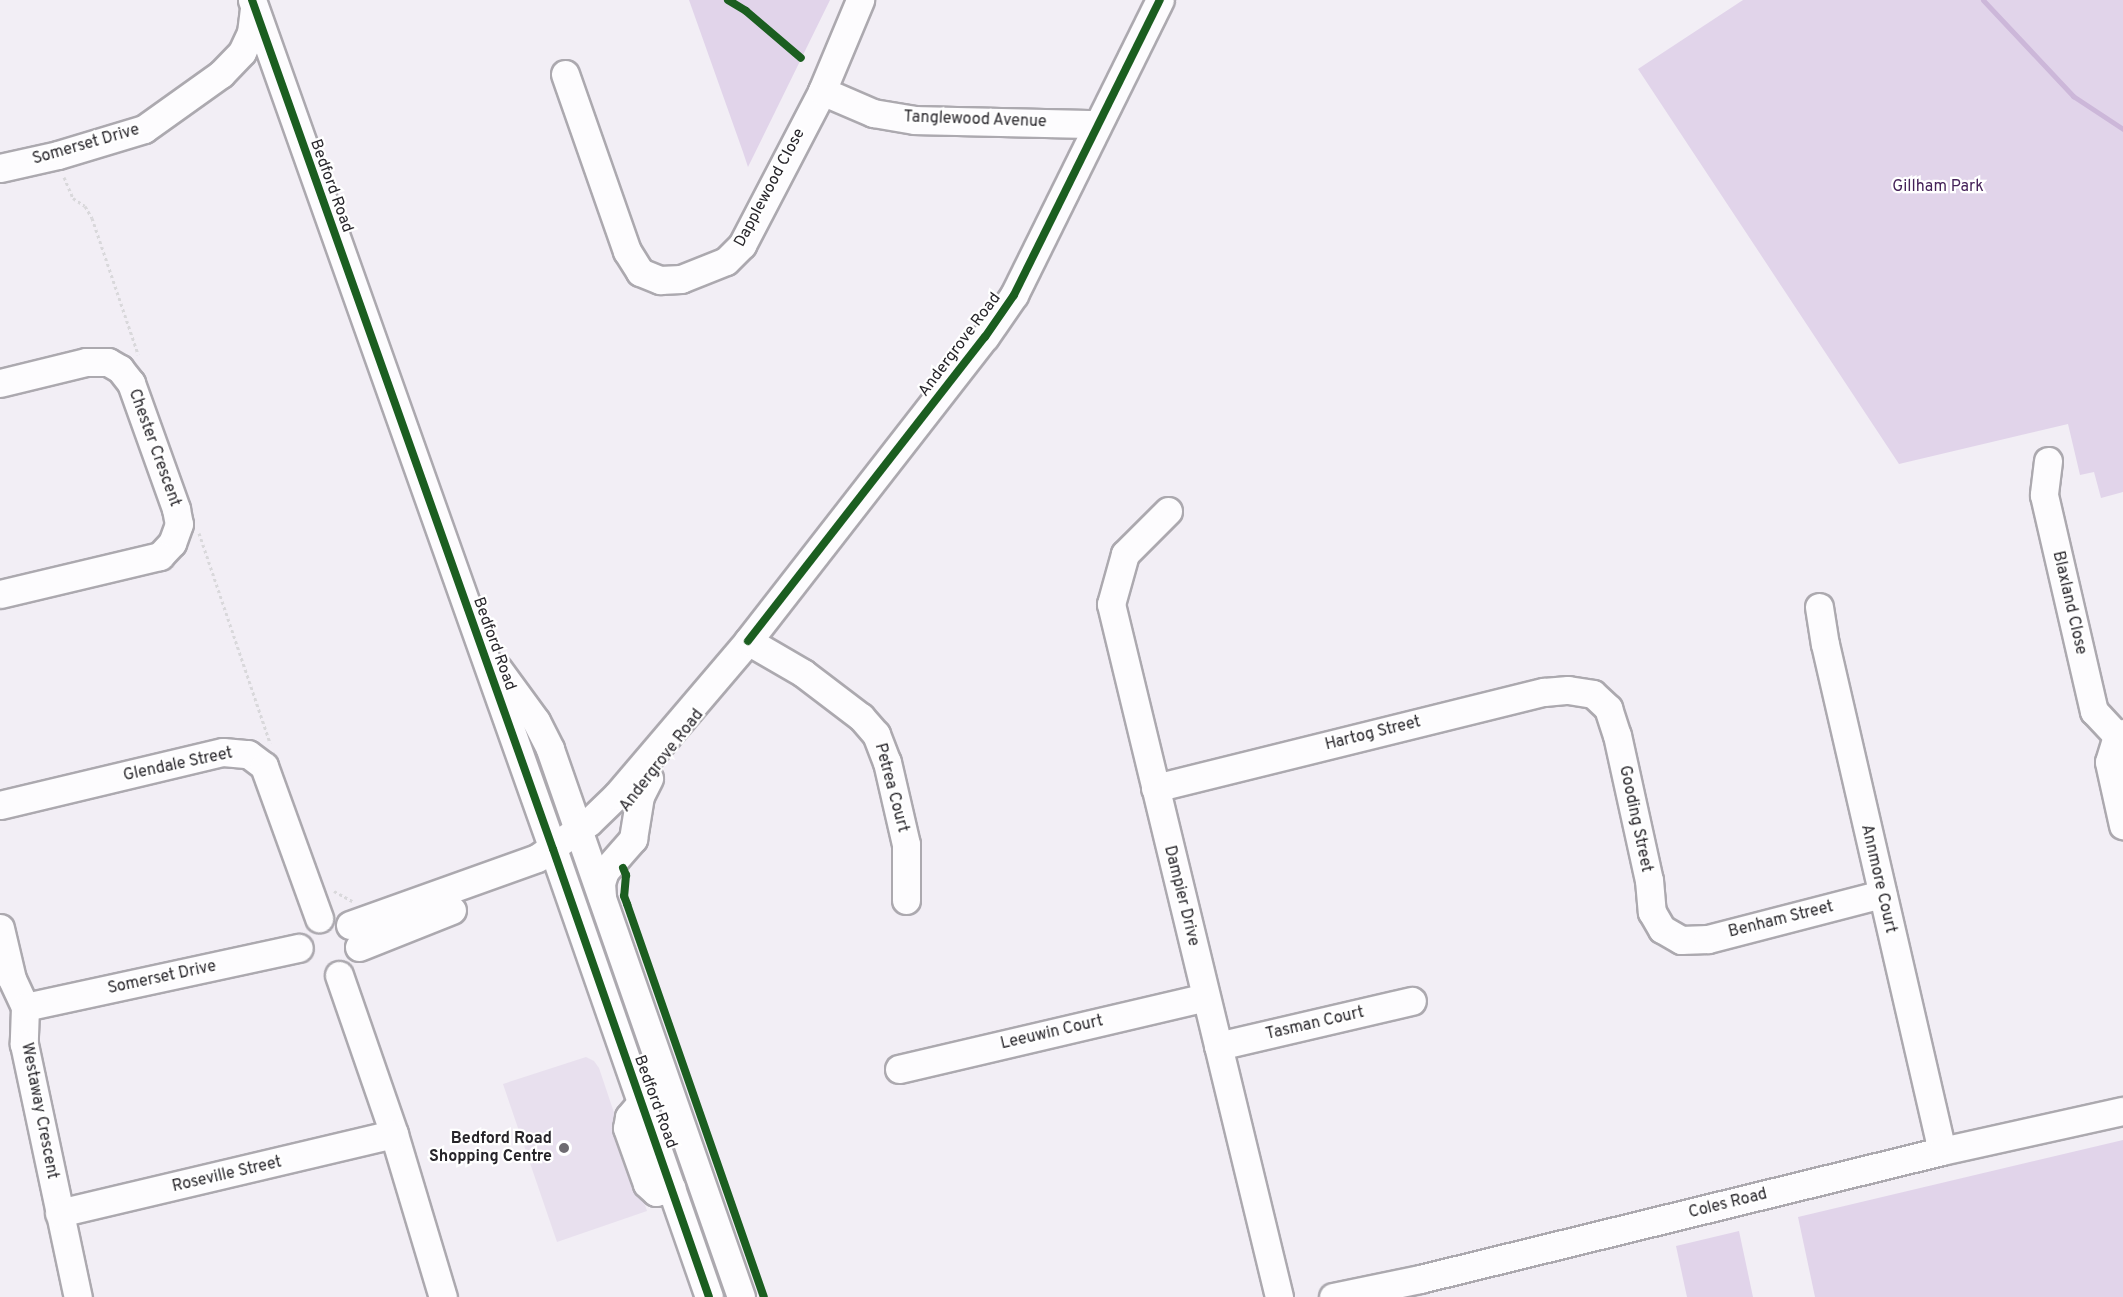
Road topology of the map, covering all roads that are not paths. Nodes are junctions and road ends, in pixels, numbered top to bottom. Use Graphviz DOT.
graph roads {
  1 [pos="860,0"];
  2 [pos="1160,0"];
  3 [pos="253,3"];
  4 [pos="221,74"];
  5 [pos="565,74"];
  6 [pos="279,81"];
  7 [pos="822,91"];
  8 [pos="1097,124"];
  9 [pos="0,168"];
  10 [pos="0,383"];
  11 [pos="2048,461"];
  12 [pos="1168,511"];
  13 [pos="0,594"];
  14 [pos="1818,607"];
  15 [pos="474,627"];
  16 [pos="753,634"];
  17 [pos="1593,694"];
  18 [pos="2120,734"];
  19 [pos="649,778"];
  20 [pos="1155,788"];
  21 [pos="0,805"];
  22 [pos="2123,825"];
  23 [pos="582,839"];
  24 [pos="556,858"];
  25 [pos="1882,894"];
  26 [pos="602,897"];
  27 [pos="906,900"];
  28 [pos="320,918"];
  29 [pos="356,925"];
  30 [pos="0,928"];
  31 [pos="1681,939"];
  32 [pos="299,948"];
  33 [pos="339,975"];
  34 [pos="1205,997"];
  35 [pos="1412,1001"];
  36 [pos="25,1006"];
  37 [pos="1218,1046"];
  38 [pos="899,1068"];
  39 [pos="2123,1111"];
  40 [pos="394,1134"];
  41 [pos="1942,1151"];
  42 [pos="59,1214"];
  43 [pos="1422,1288"];
  44 [pos="78,1297"];
  45 [pos="443,1297"];
  46 [pos="709,1297"];
  47 [pos="741,1297"];
  48 [pos="1280,1297"];
  49 [pos="1333,1297"];
  1 -- 7 [label="street, Dapplewood Close"];
  2 -- 8 [label="street, Andergrove Road"];
  3 -- 4 [label="street, Somerset Drive"];
  3 -- 6 [label="street, Bedford Road"];
  4 -- 6 [label="street"];
  4 -- 9 [label="street, Somerset Drive"];
  5 -- 7 [label="street, Dapplewood Close"];
  6 -- 15 [label="street, Bedford Road"];
  7 -- 8 [label="street, Tanglewood Avenue"];
  8 -- 16 [label="street, Andergrove Road"];
  10 -- 13 [label="street, Chester Crescent"];
  11 -- 18 [label="street, Blaxland Close"];
  12 -- 20 [label="street, Dampier Drive"];
  14 -- 25 [label="street, Annmore Court"];
  15 -- 23 [label="street, Bedford Road"];
  15 -- 24 [label="street, Bedford Road"];
  16 -- 19 [label="street, Andergrove Road"];
  16 -- 23 [label="street, Andergrove Road"];
  16 -- 27 [label="street, Petrea Court"];
  17 -- 20 [label="street, Hartog Street"];
  17 -- 31 [label="street, Gooding Street"];
  18 -- 22 [label="street"];
  19 -- 23 [label="street, Andergrove Road"];
  19 -- 26 [label="street"];
  20 -- 34 [label="street, Dampier Drive"];
  21 -- 28 [label="street, Glendale Street"];
  23 -- 24 [label="street, Andergrove Road"];
  23 -- 26 [label="street, Bedford Road"];
  24 -- 29 [label="street"];
  24 -- 46 [label="street, Bedford Road"];
  25 -- 31 [label="street, Benham Street"];
  25 -- 41 [label="street, Annmore Court"];
  26 -- 47 [label="street, Bedford Road"];
  28 -- 29 [label="street"];
  28 -- 32 [label="street"];
  29 -- 33 [label="street"];
  30 -- 36 [label="street, Westaway Crescent"];
  32 -- 33 [label="street"];
  32 -- 36 [label="street, Somerset Drive"];
  33 -- 40 [label="street"];
  34 -- 37 [label="street, Dampier Drive"];
  34 -- 38 [label="street, Leeuwin Court"];
  35 -- 37 [label="street, Tasman Court"];
  36 -- 42 [label="street, Westaway Crescent"];
  37 -- 48 [label="street, Dampier Drive"];
  39 -- 41 [label="street, Coles Road"];
  40 -- 42 [label="street, Roseville Street"];
  40 -- 45 [label="street"];
  41 -- 43 [label="street, Coles Road"];
  42 -- 44 [label="street, Westaway Crescent"];
  43 -- 49 [label="street, Coles Road"];
}
